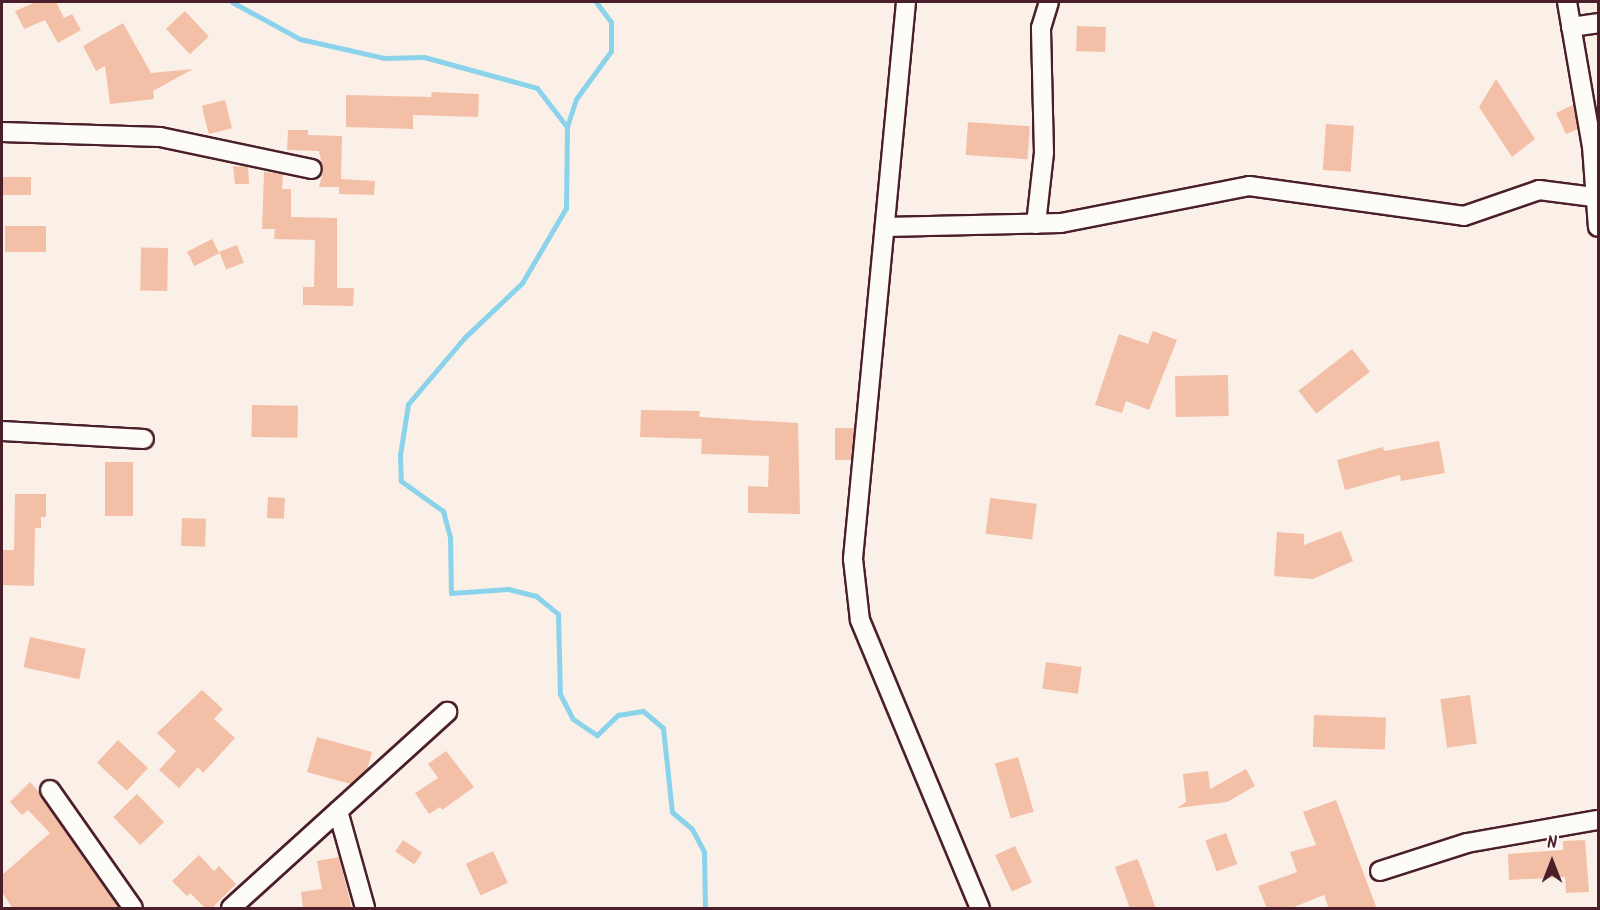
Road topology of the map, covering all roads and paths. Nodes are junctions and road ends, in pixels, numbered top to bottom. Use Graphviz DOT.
graph roads {
  1 [pos="906,2"];
  2 [pos="1049,2"];
  3 [pos="1567,2"];
  4 [pos="1599,23"];
  5 [pos="1571,27"];
  6 [pos="2,132"];
  7 [pos="312,169"];
  8 [pos="1594,197"];
  9 [pos="1035,224"];
  10 [pos="885,227"];
  11 [pos="1599,227"];
  12 [pos="2,431"];
  13 [pos="144,439"];
  14 [pos="447,711"];
  15 [pos="50,790"];
  16 [pos="338,810"];
  17 [pos="1599,820"];
  18 [pos="1380,871"];
  19 [pos="133,909"];
  20 [pos="231,909"];
  21 [pos="365,909"];
  22 [pos="980,909"];
  1 -- 10 [label="street"];
  2 -- 9 [label="street"];
  3 -- 5 [label="street"];
  4 -- 5 [label="street"];
  5 -- 8 [label="street"];
  6 -- 7 [label="street"];
  8 -- 9 [label="street"];
  8 -- 11 [label="street"];
  9 -- 10 [label="street"];
  10 -- 22 [label="street"];
  12 -- 13 [label="street"];
  14 -- 16 [label="street"];
  15 -- 19 [label="street"];
  16 -- 20 [label="street"];
  16 -- 21 [label="street"];
  17 -- 18 [label="street"];
}
